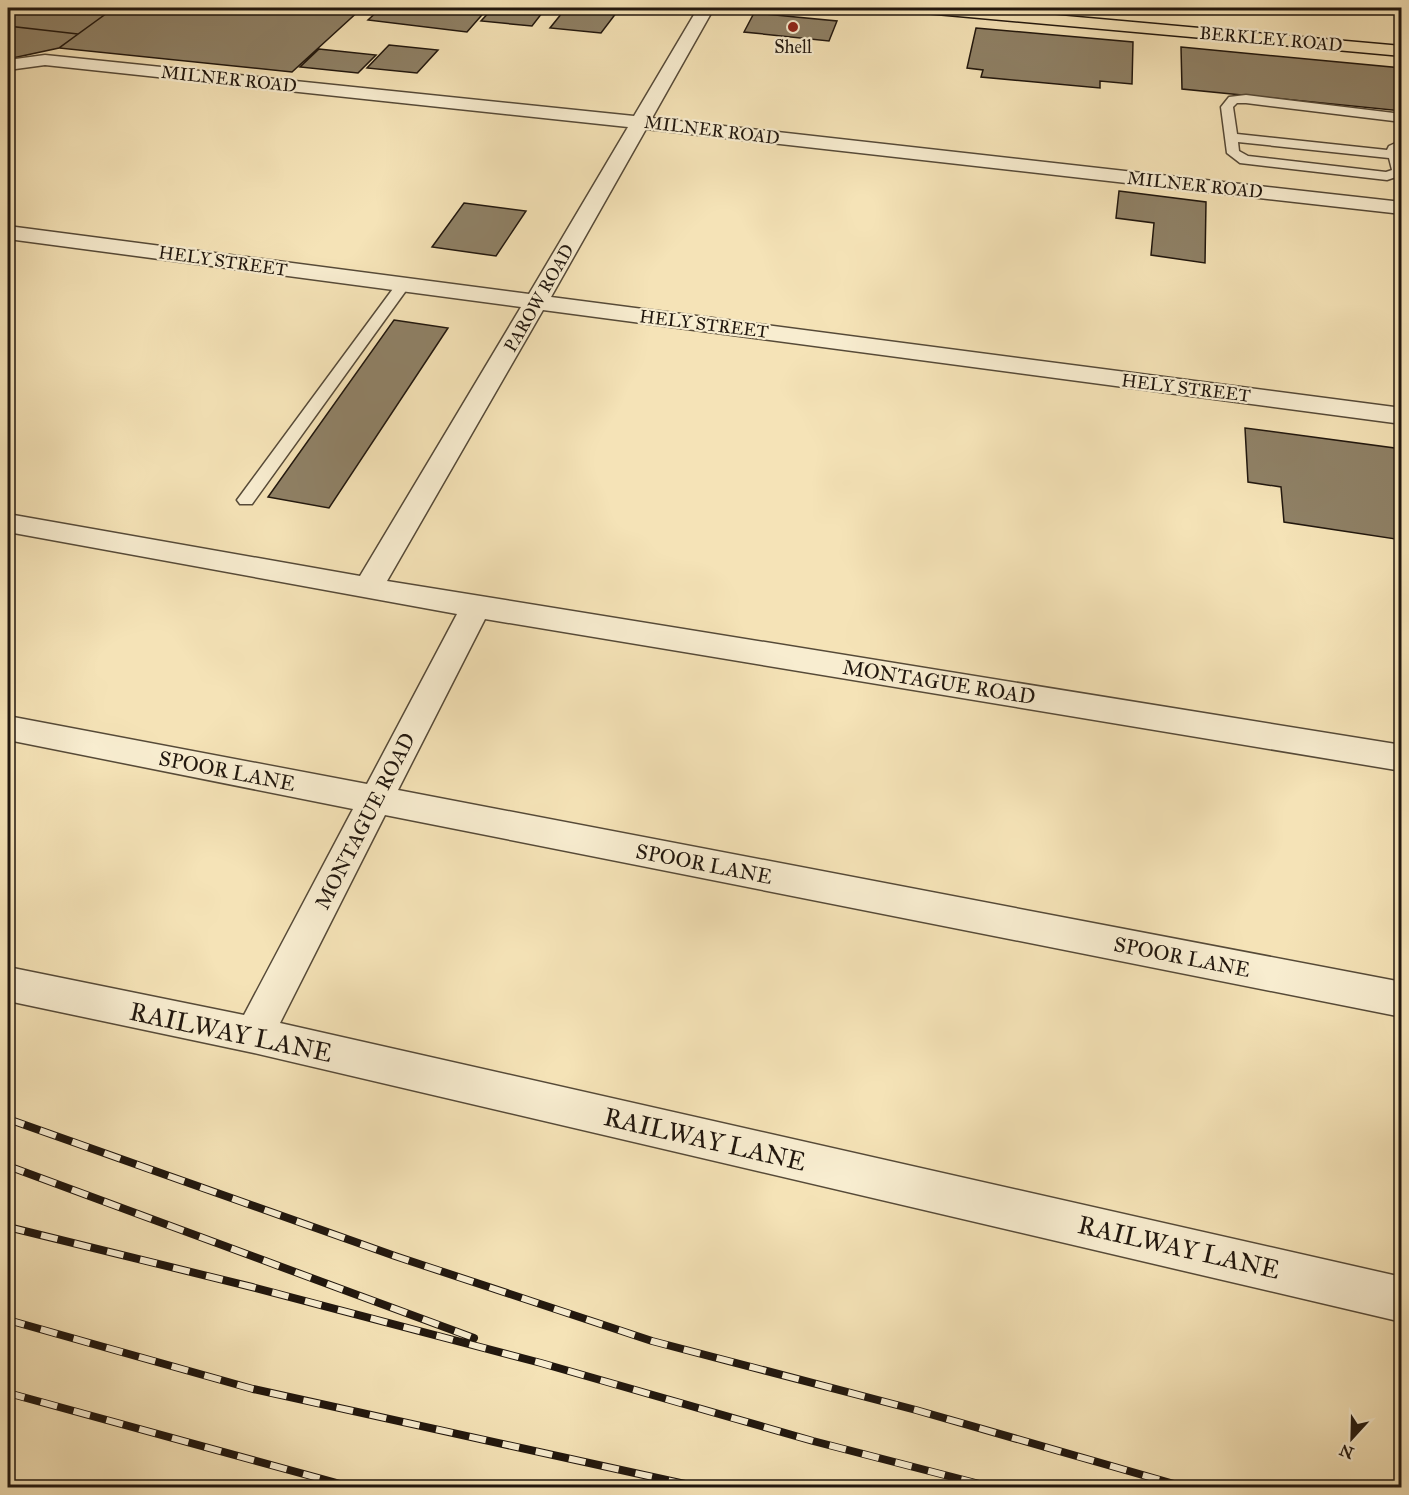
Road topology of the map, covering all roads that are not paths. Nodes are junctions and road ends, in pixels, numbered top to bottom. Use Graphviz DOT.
graph roads {
  1 [pos="706,8"];
  2 [pos="925,8"];
  3 [pos="1401,51"];
  4 [pos="12,67"];
  5 [pos="1401,118"];
  6 [pos="640,122"];
  7 [pos="1230,137"];
  8 [pos="1399,150"];
  9 [pos="1401,208"];
  10 [pos="8,232"];
  11 [pos="403,285"];
  12 [pos="537,302"];
  13 [pos="1401,416"];
  14 [pos="246,500"];
  15 [pos="8,523"];
  16 [pos="369,586"];
  17 [pos="476,607"];
  18 [pos="8,728"];
  19 [pos="1401,758"];
  20 [pos="377,800"];
  21 [pos="8,984"];
  22 [pos="1401,1000"];
  23 [pos="254,1035"];
  24 [pos="1401,1300"];
  1 -- 6 [label="street, PAROW ROAD"];
  2 -- 3 [label="main road, BERKLEY ROAD"];
  4 -- 6 [label="street, MILNER ROAD"];
  5 -- 7 [label="lane"];
  6 -- 9 [label="street, MILNER ROAD"];
  6 -- 12 [label="street, PAROW ROAD"];
  7 -- 8 [label="lane"];
  7 -- 8 [label="lane"];
  10 -- 11 [label="street, HELY STREET"];
  11 -- 12 [label="street, HELY STREET"];
  11 -- 14 [label="lane"];
  12 -- 13 [label="street, HELY STREET"];
  12 -- 16 [label="street, PAROW ROAD"];
  15 -- 16 [label="street, MONTAGUE ROAD"];
  16 -- 17 [label="street, MONTAGUE ROAD"];
  17 -- 19 [label="street, MONTAGUE ROAD"];
  17 -- 20 [label="street, MONTAGUE ROAD"];
  18 -- 20 [label="street, SPOOR LANE"];
  20 -- 22 [label="street, SPOOR LANE"];
  20 -- 23 [label="street, MONTAGUE ROAD"];
  21 -- 23 [label="street, RAILWAY LANE"];
  23 -- 24 [label="street, RAILWAY LANE"];
}
